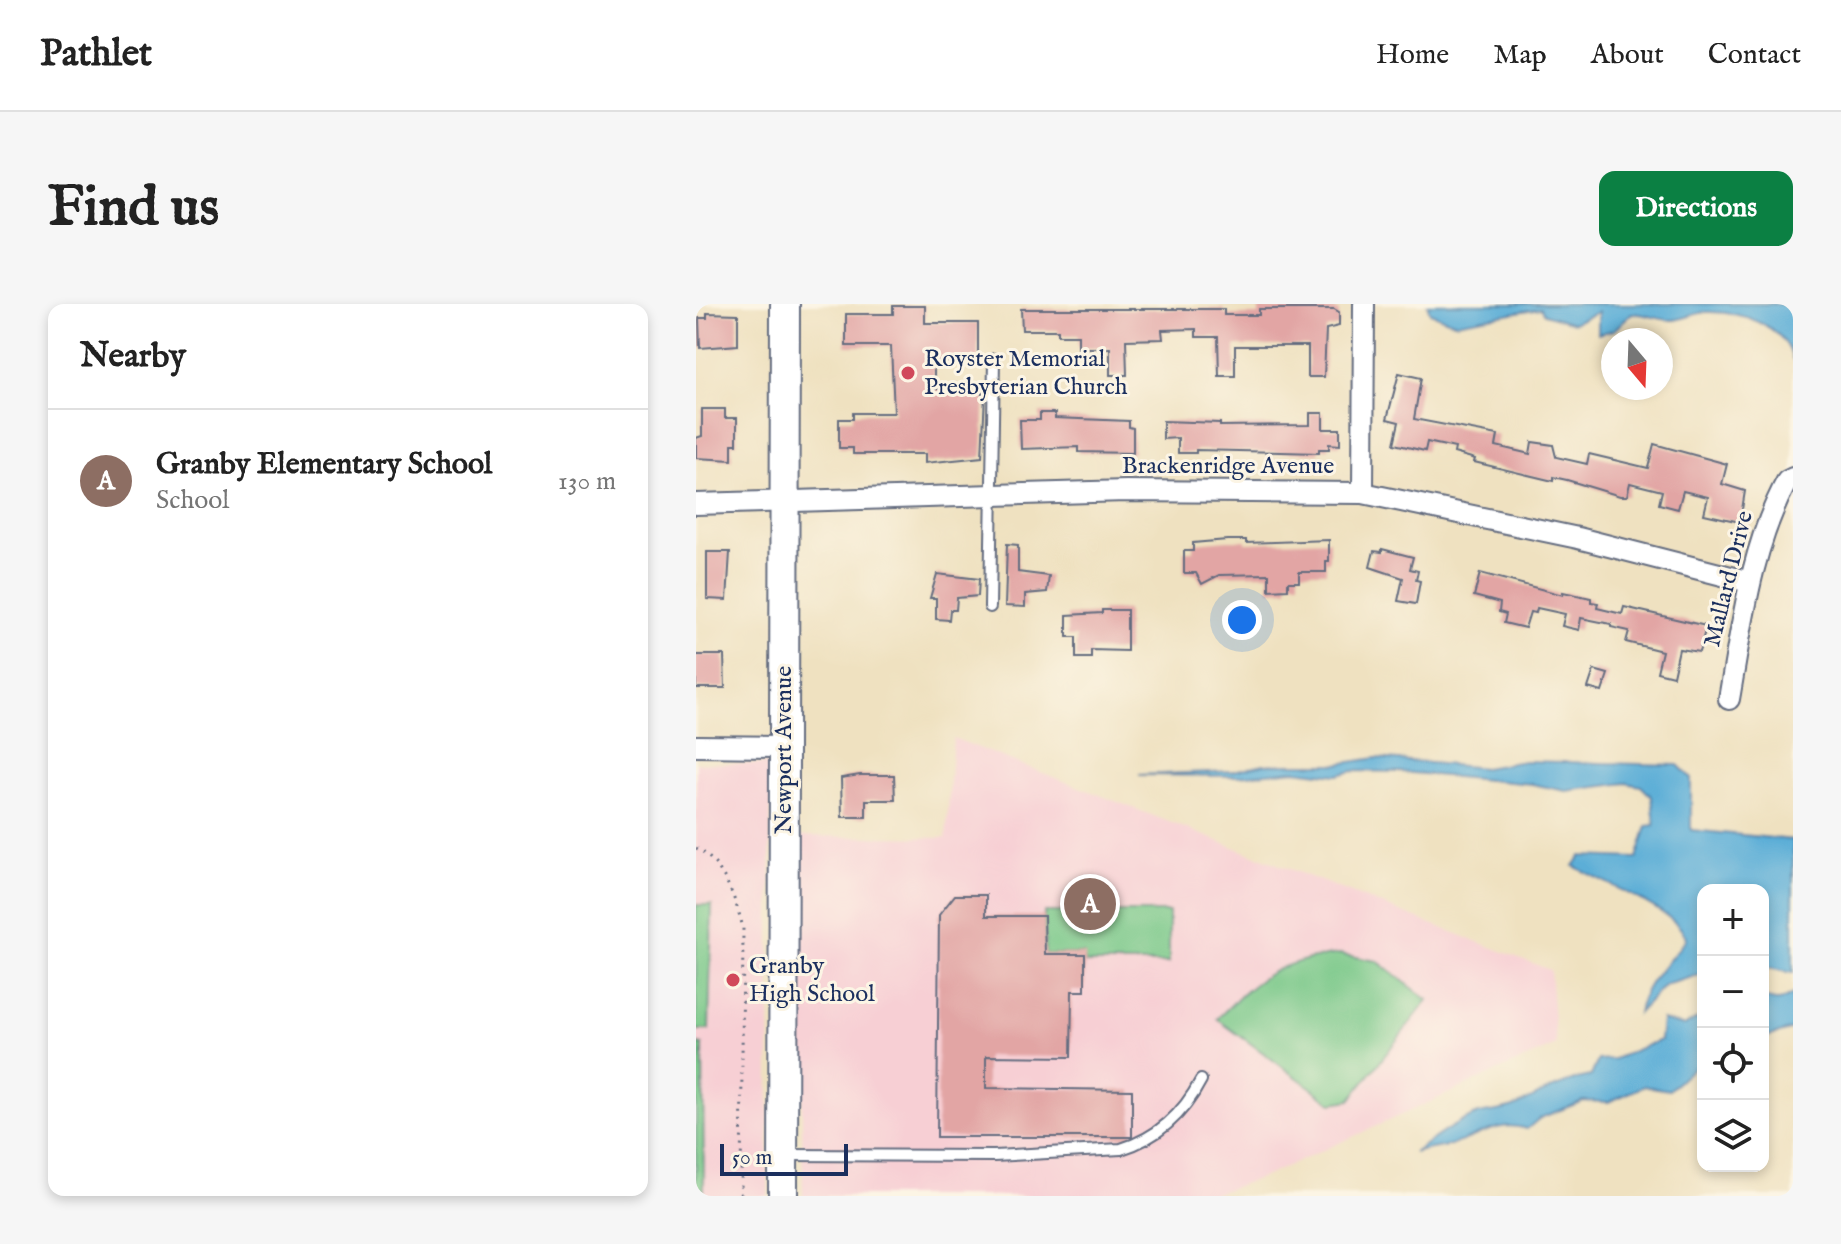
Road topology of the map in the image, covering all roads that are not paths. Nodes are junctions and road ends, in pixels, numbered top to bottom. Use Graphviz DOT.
graph roads {
  1 [pos="785,304"];
  2 [pos="1364,304"];
  3 [pos="994,359"];
  4 [pos="1793,478"];
  5 [pos="1363,493"];
  6 [pos="991,494"];
  7 [pos="785,503"];
  8 [pos="696,504"];
  9 [pos="1750,582"];
  10 [pos="990,607"];
  11 [pos="1729,699"];
  12 [pos="696,746"];
  13 [pos="784,747"];
  14 [pos="1201,1080"];
  15 [pos="783,1155"];
  16 [pos="783,1196"];
  1 -- 7 [label="street, Newport Avenue"];
  2 -- 5 [label="street"];
  3 -- 6 [label="lane"];
  4 -- 9 [label="street, Mallard Drive"];
  5 -- 6 [label="street, Brackenridge Avenue"];
  5 -- 9 [label="street, Brackenridge Avenue"];
  6 -- 7 [label="street, Brackenridge Avenue"];
  6 -- 10 [label="lane"];
  7 -- 8 [label="street, Brackenridge Avenue"];
  7 -- 13 [label="street, Newport Avenue"];
  9 -- 11 [label="street, Mallard Drive"];
  12 -- 13 [label="street"];
  13 -- 15 [label="street, Newport Avenue"];
  14 -- 15 [label="lane"];
  15 -- 16 [label="street, Newport Avenue"];
}
